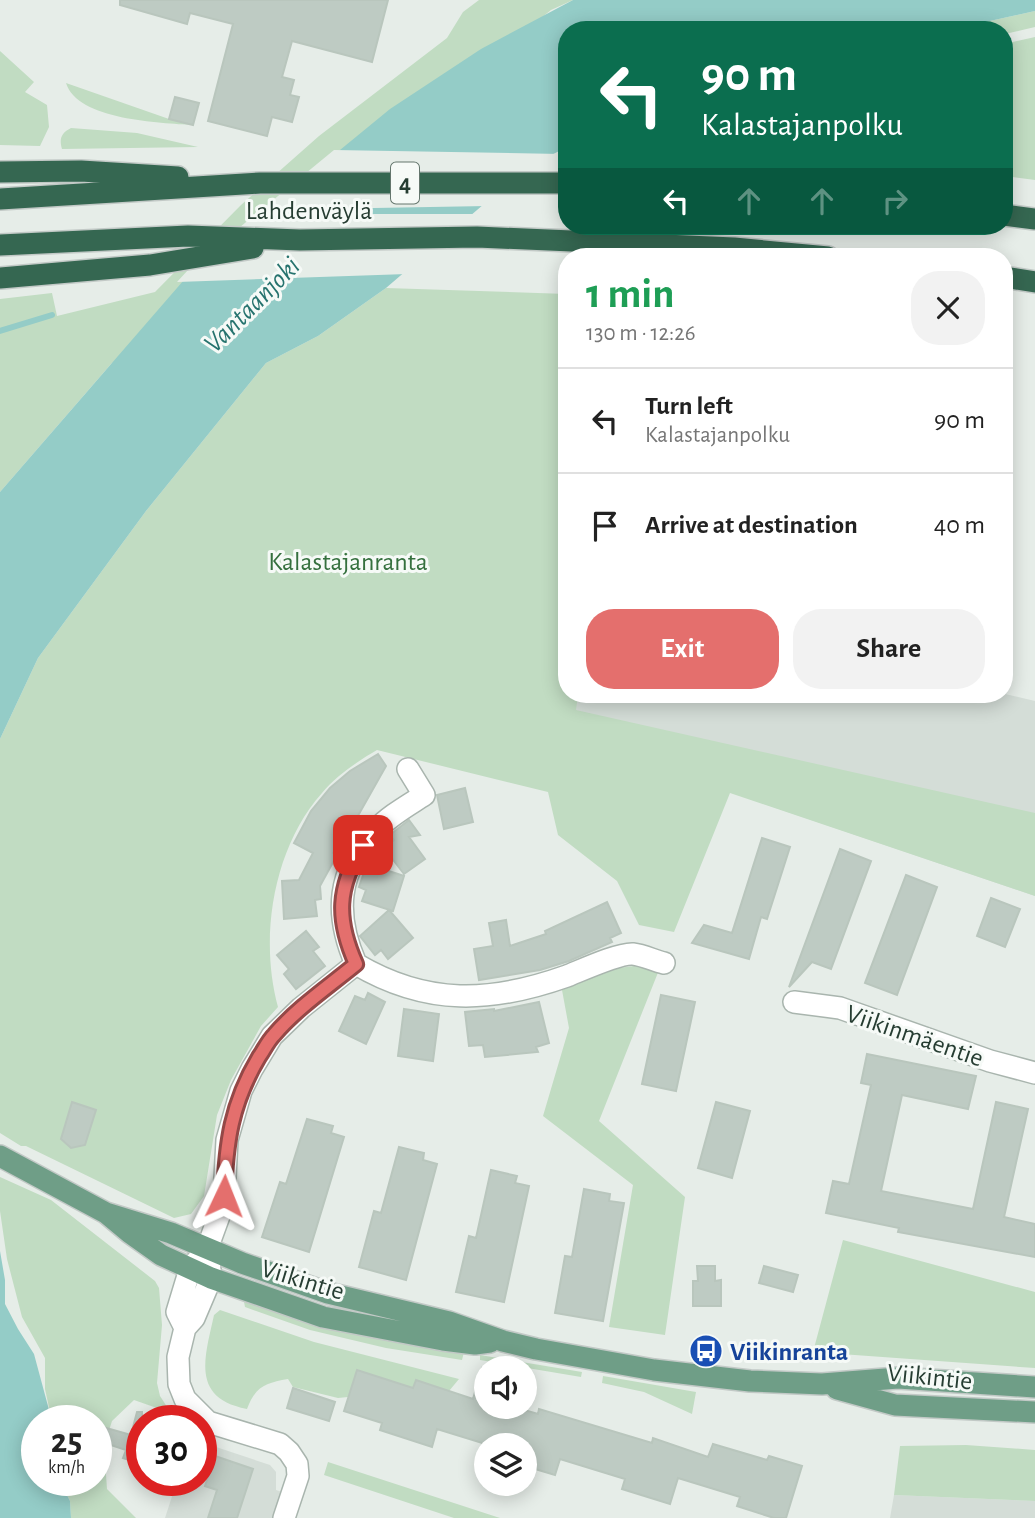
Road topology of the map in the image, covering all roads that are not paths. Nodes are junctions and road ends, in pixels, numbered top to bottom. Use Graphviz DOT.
graph roads {
  1 [pos="0,172"];
  2 [pos="260,183"];
  3 [pos="558,183"];
  4 [pos="0,199"];
  5 [pos="1013,216"];
  6 [pos="1035,219"];
  7 [pos="300,240"];
  8 [pos="0,245"];
  9 [pos="734,248"];
  10 [pos="0,278"];
  11 [pos="1013,278"];
  12 [pos="1035,282"];
  13 [pos="408,769"];
  14 [pos="356,964"];
  15 [pos="664,964"];
  16 [pos="794,1002"];
  17 [pos="1035,1073"];
  18 [pos="0,1156"];
  19 [pos="106,1213"];
  20 [pos="207,1249"];
  21 [pos="190,1269"];
  22 [pos="211,1278"];
  23 [pos="185,1328"];
  24 [pos="503,1341"];
  25 [pos="822,1384"];
  26 [pos="1035,1387"];
  27 [pos="1035,1412"];
  28 [pos="284,1518"];
  1 -- 2 [label="highway"];
  2 -- 3 [label="highway, Lahdenväylä / 4"];
  2 -- 4 [label="highway, Lahdenväylä / 4"];
  5 -- 6 [label="highway"];
  7 -- 8 [label="highway, Lahdenväylä / 4"];
  7 -- 9 [label="highway, Lahdenväylä / 4"];
  7 -- 10 [label="highway"];
  11 -- 12 [label="highway"];
  13 -- 14 [label="street"];
  14 -- 15 [label="street"];
  14 -- 20 [label="street"];
  16 -- 17 [label="street, Viikinmäentie"];
  18 -- 19 [label="main road, Viikintie"];
  19 -- 20 [label="main road, Viikintie"];
  19 -- 21 [label="main road, Viikintie"];
  20 -- 21 [label="street"];
  20 -- 22 [label="street"];
  20 -- 24 [label="main road, Viikintie"];
  21 -- 22 [label="main road, Viikintie"];
  21 -- 23 [label="street"];
  22 -- 23 [label="street"];
  22 -- 24 [label="main road, Viikintie"];
  23 -- 28 [label="street"];
  24 -- 25 [label="main road, Viikintie"];
  25 -- 26 [label="main road, Viikintie"];
  25 -- 27 [label="main road, Viikintie"];
}
